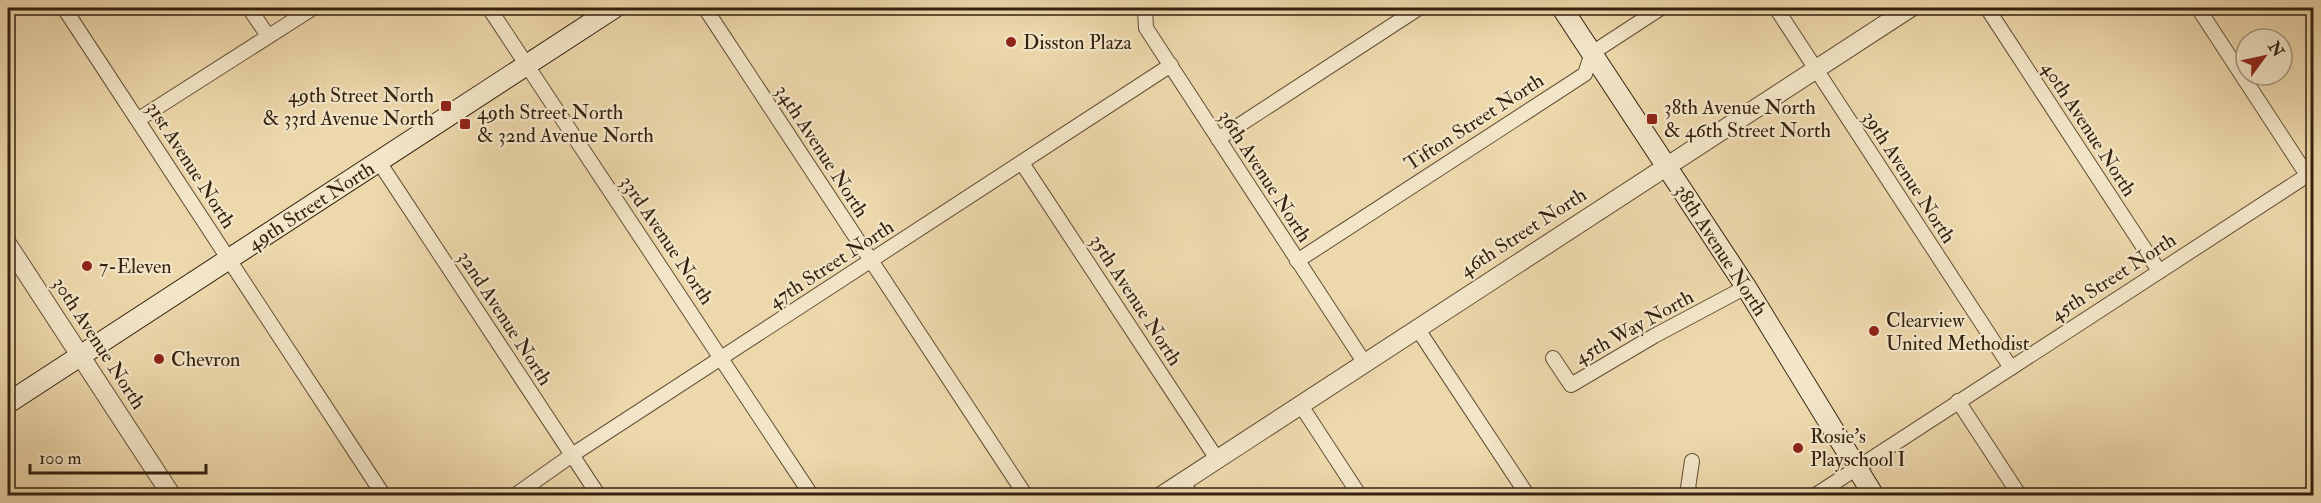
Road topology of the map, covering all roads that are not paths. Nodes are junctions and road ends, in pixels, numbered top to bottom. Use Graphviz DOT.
graph roads {
  1 [pos="64,8"];
  2 [pos="249,8"];
  3 [pos="313,8"];
  4 [pos="489,8"];
  5 [pos="614,8"];
  6 [pos="705,8"];
  7 [pos="1145,8"];
  8 [pos="1419,8"];
  9 [pos="1562,8"];
  10 [pos="1661,8"];
  11 [pos="1776,8"];
  12 [pos="1910,8"];
  13 [pos="1987,8"];
  14 [pos="2198,8"];
  15 [pos="268,36"];
  16 [pos="1592,53"];
  17 [pos="526,65"];
  18 [pos="1171,65"];
  19 [pos="1815,69"];
  20 [pos="139,119"];
  21 [pos="1218,139"];
  22 [pos="379,162"];
  23 [pos="1022,163"];
  24 [pos="1665,165"];
  25 [pos="2310,173"];
  26 [pos="8,245"];
  27 [pos="228,259"];
  28 [pos="871,261"];
  29 [pos="1297,261"];
  30 [pos="2158,271"];
  31 [pos="1746,287"];
  32 [pos="1417,328"];
  33 [pos="79,355"];
  34 [pos="1553,358"];
  35 [pos="723,359"];
  36 [pos="1364,362"];
  37 [pos="2011,368"];
  38 [pos="1958,401"];
  39 [pos="8,403"];
  40 [pos="1300,404"];
  41 [pos="572,455"];
  42 [pos="1217,459"];
  43 [pos="1692,461"];
  44 [pos="1856,468"];
  45 [pos="1187,489"];
  46 [pos="172,495"];
  47 [pos="384,495"];
  48 [pos="514,495"];
  49 [pos="599,495"];
  50 [pos="812,495"];
  51 [pos="1026,495"];
  52 [pos="1161,495"];
  53 [pos="1360,495"];
  54 [pos="1527,495"];
  55 [pos="1693,495"];
  56 [pos="1814,495"];
  57 [pos="1874,495"];
  58 [pos="2020,495"];
  1 -- 20 [label="street, 31st Avenue North"];
  2 -- 15 [label="street"];
  3 -- 15 [label="street"];
  4 -- 17 [label="street, 33rd Avenue North"];
  5 -- 17 [label="main road, 49th Street North"];
  6 -- 28 [label="street, 34th Avenue North"];
  7 -- 18 [label="street, 36th Avenue North"];
  8 -- 21 [label="street"];
  9 -- 16 [label="main road, 38th Avenue North"];
  10 -- 16 [label="street, Tifton Street North"];
  11 -- 19 [label="street, 39th Avenue North"];
  12 -- 19 [label="street, 46th Street North"];
  13 -- 30 [label="street, 40th Avenue North"];
  14 -- 25 [label="street"];
  15 -- 20 [label="street"];
  16 -- 24 [label="main road, 38th Avenue North"];
  16 -- 29 [label="street, Tifton Street North"];
  17 -- 22 [label="main road, 49th Street North"];
  17 -- 35 [label="street, 33rd Avenue North"];
  18 -- 21 [label="street, 36th Avenue North"];
  18 -- 23 [label="street, 47th Street North"];
  19 -- 24 [label="street, 46th Street North"];
  19 -- 37 [label="street, 39th Avenue North"];
  20 -- 27 [label="street, 31st Avenue North"];
  21 -- 29 [label="street, 36th Avenue North"];
  22 -- 27 [label="main road, 49th Street North"];
  22 -- 41 [label="street, 32nd Avenue North"];
  23 -- 28 [label="street, 47th Street North"];
  23 -- 42 [label="street, 35th Avenue North"];
  24 -- 31 [label="main road, 38th Avenue North"];
  24 -- 32 [label="street, 46th Street North"];
  25 -- 30 [label="street, 45th Street North"];
  26 -- 33 [label="street, 30th Avenue North"];
  27 -- 33 [label="main road, 49th Street North"];
  27 -- 47 [label="street, 31st Avenue North"];
  28 -- 35 [label="street, 47th Street North"];
  28 -- 51 [label="street, 34th Avenue North"];
  29 -- 36 [label="street, 36th Avenue North"];
  30 -- 37 [label="street, 45th Street North"];
  31 -- 34 [label="street, 45th Way North"];
  31 -- 44 [label="main road, 38th Avenue North"];
  32 -- 36 [label="street, 46th Street North"];
  32 -- 54 [label="street"];
  33 -- 39 [label="main road, 49th Street North"];
  33 -- 46 [label="street, 30th Avenue North"];
  35 -- 41 [label="street, 47th Street North"];
  35 -- 50 [label="street, 33rd Avenue North"];
  36 -- 40 [label="street, 46th Street North"];
  37 -- 38 [label="street, 45th Street North"];
  38 -- 44 [label="street, 45th Street North"];
  38 -- 58 [label="street"];
  40 -- 42 [label="street, 46th Street North"];
  40 -- 53 [label="street"];
  41 -- 48 [label="street, 47th Street North"];
  41 -- 49 [label="street, 32nd Avenue North"];
  42 -- 45 [label="street, 46th Street North"];
  43 -- 55 [label="street"];
  44 -- 56 [label="street, 45th Street North"];
  44 -- 57 [label="main road, 38th Avenue North"];
  45 -- 52 [label="street, 46th Street North"];
}
